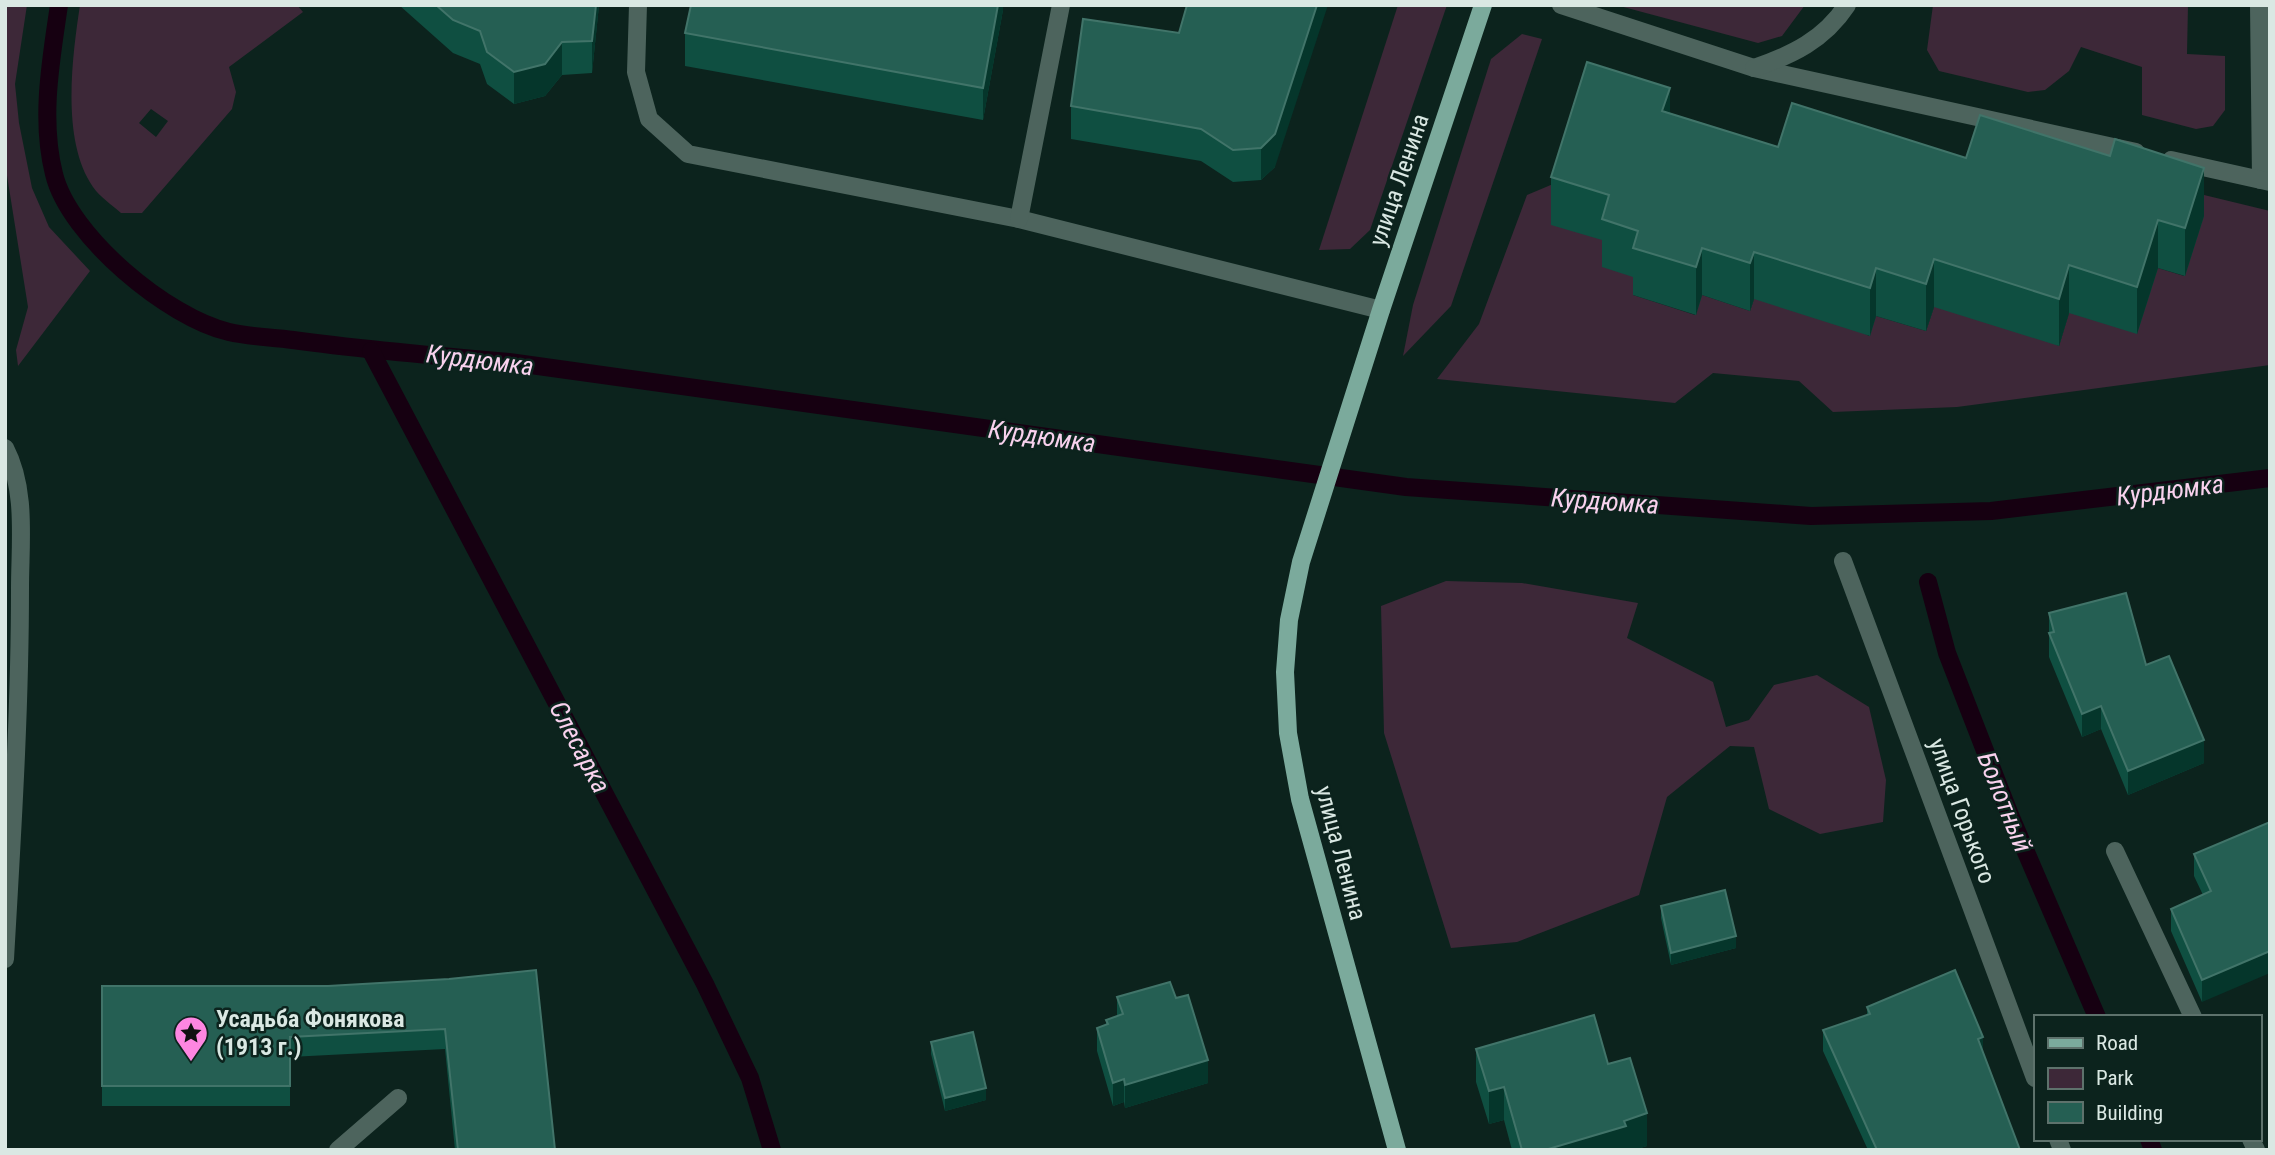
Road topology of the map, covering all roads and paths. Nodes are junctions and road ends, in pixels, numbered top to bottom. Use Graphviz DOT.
graph roads {
  1 [pos="638,5"];
  2 [pos="1061,5"];
  3 [pos="1483,5"];
  4 [pos="1561,5"];
  5 [pos="1847,5"];
  6 [pos="2259,5"];
  7 [pos="1754,68"];
  8 [pos="2265,181"];
  9 [pos="1018,219"];
  10 [pos="1381,310"];
  11 [pos="5,448"];
  12 [pos="1843,561"];
  13 [pos="2115,851"];
  14 [pos="5,959"];
  15 [pos="2192,1015"];
  16 [pos="2034,1076"];
  17 [pos="398,1098"];
  18 [pos="338,1150"];
  19 [pos="1397,1150"];
  1 -- 9 [label="street"];
  2 -- 9 [label="street"];
  3 -- 10 [label="main road, улица Ленина"];
  4 -- 7 [label="street"];
  5 -- 7 [label="street"];
  6 -- 8 [label="street"];
  7 -- 8 [label="street"];
  9 -- 10 [label="street"];
  10 -- 19 [label="main road, улица Ленина"];
  11 -- 14 [label="street"];
  12 -- 16 [label="street, улица Горького"];
  13 -- 15 [label="street"];
  17 -- 18 [label="street"];
}
